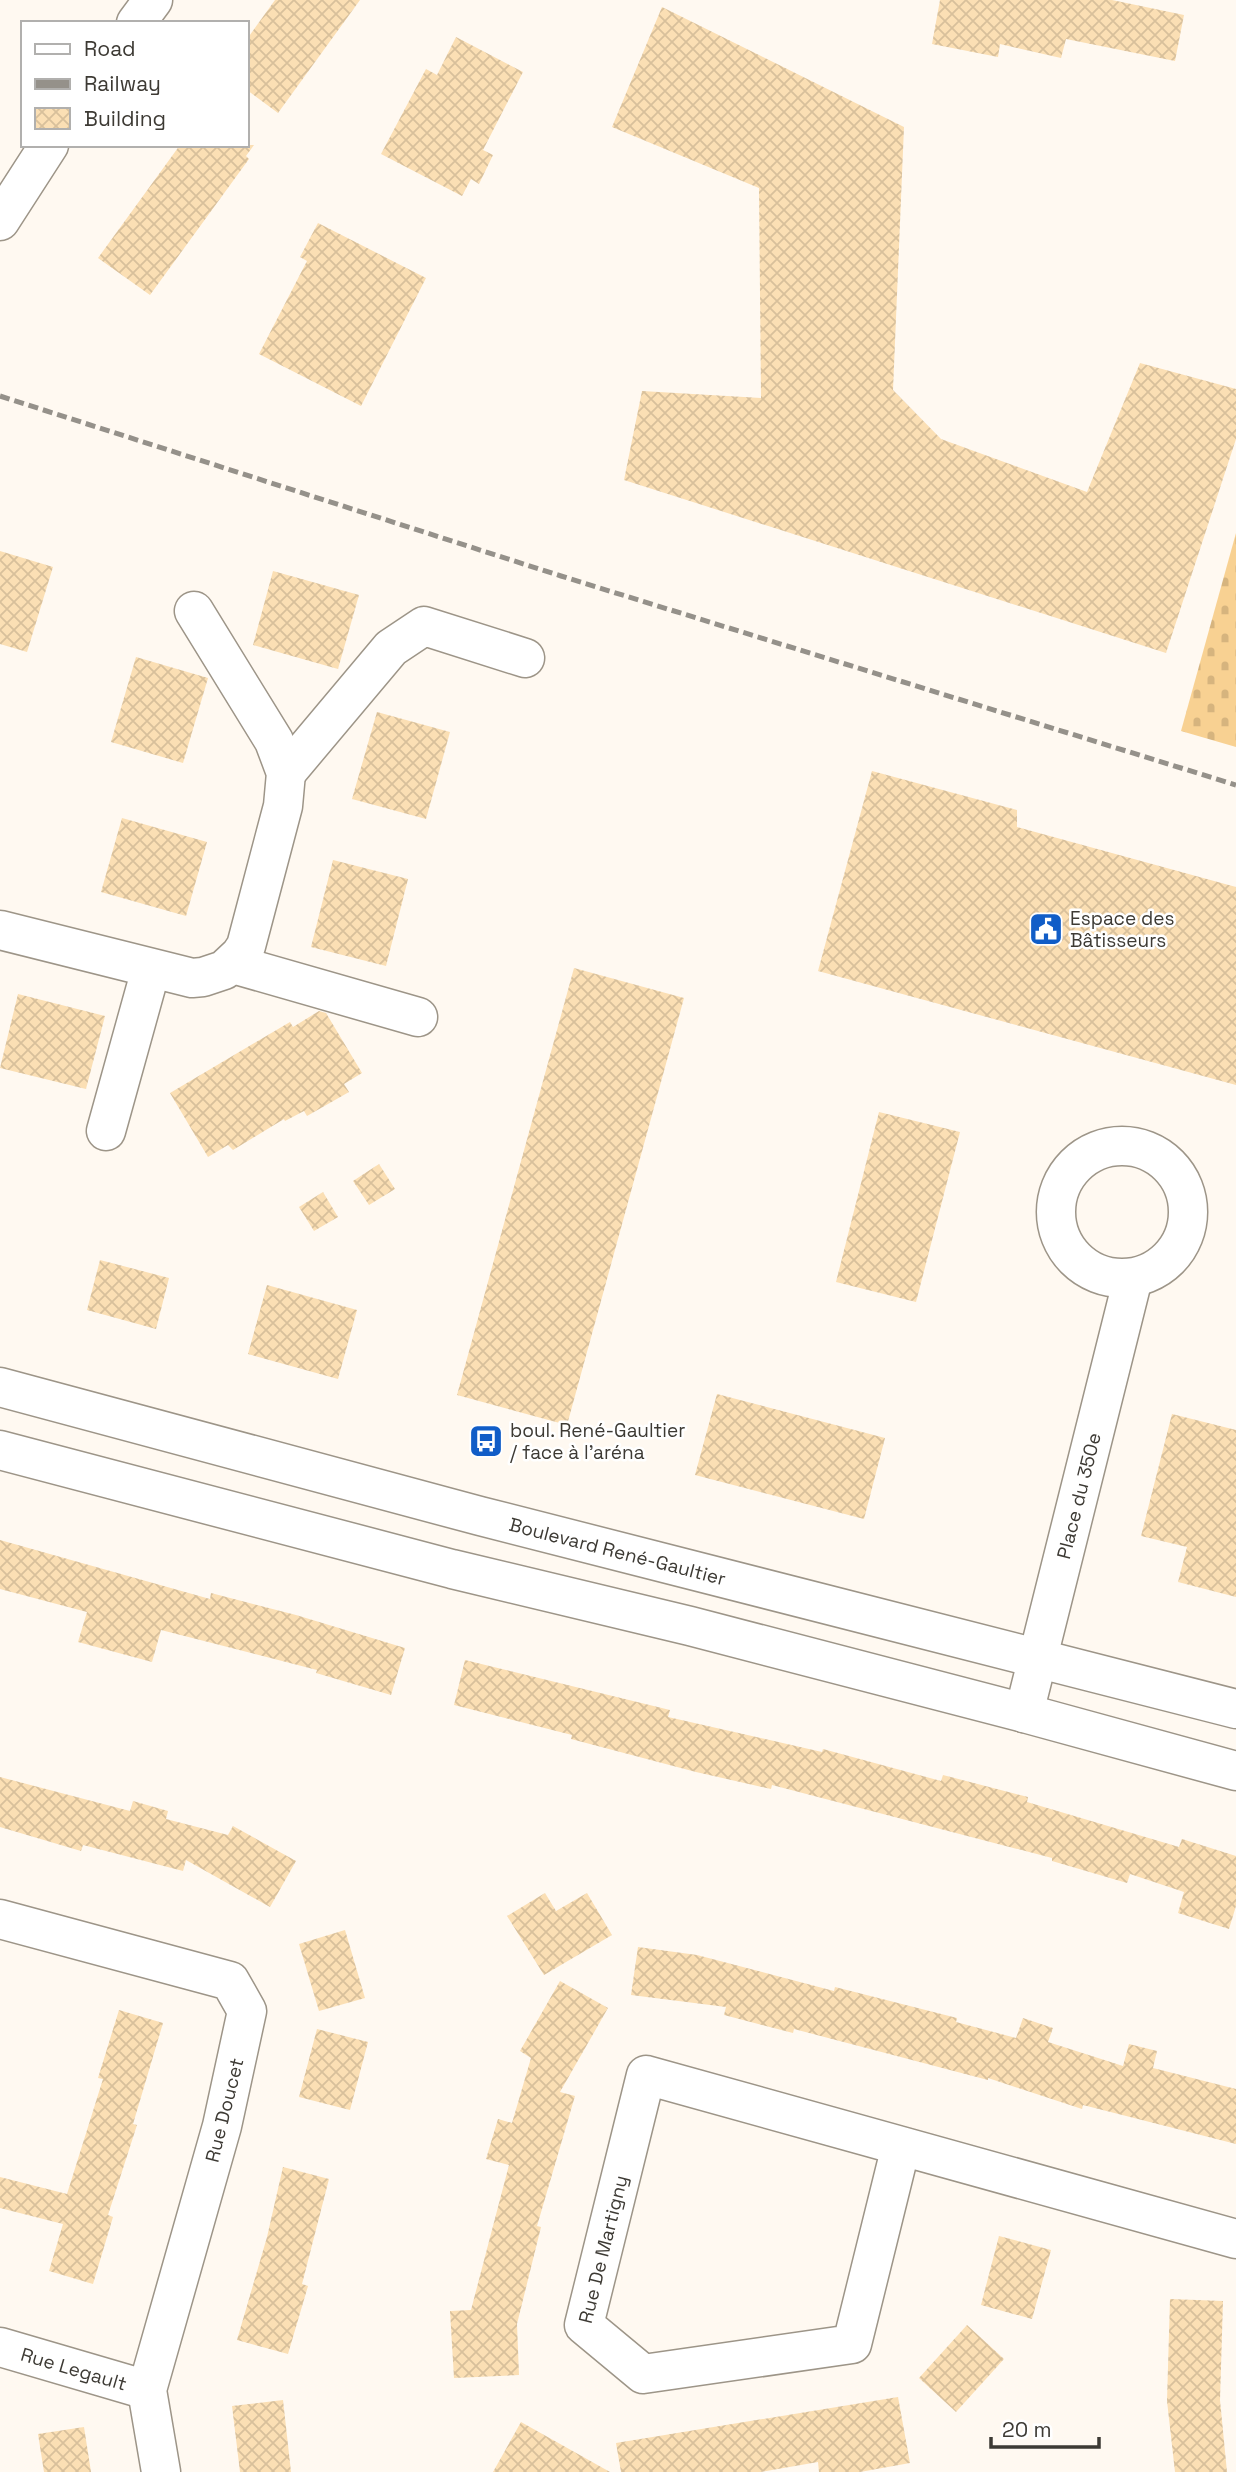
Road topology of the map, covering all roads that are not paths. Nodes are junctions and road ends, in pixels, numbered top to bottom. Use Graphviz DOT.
graph roads {
  1 [pos="153,0"];
  2 [pos="137,21"];
  3 [pos="48,147"];
  4 [pos="0,221"];
  5 [pos="194,611"];
  6 [pos="525,658"];
  7 [pos="286,773"];
  8 [pos="0,930"];
  9 [pos="233,964"];
  10 [pos="151,969"];
  11 [pos="418,1017"];
  12 [pos="106,1131"];
  13 [pos="1133,1278"];
  14 [pos="0,1387"];
  15 [pos="0,1450"];
  16 [pos="704,1573"];
  17 [pos="690,1626"];
  18 [pos="1038,1658"];
  19 [pos="1236,1709"];
  20 [pos="1024,1713"];
  21 [pos="1236,1771"];
  22 [pos="0,1919"];
  23 [pos="901,2146"];
  24 [pos="1236,2239"];
  25 [pos="0,2347"];
  26 [pos="147,2390"];
  27 [pos="161,2472"];
  1 -- 2 [label="street"];
  3 -- 4 [label="street"];
  5 -- 7 [label="street"];
  6 -- 7 [label="street"];
  7 -- 9 [label="street"];
  8 -- 10 [label="street"];
  9 -- 10 [label="street"];
  9 -- 11 [label="street"];
  10 -- 12 [label="street"];
  13 -- 18 [label="street, Place du 350e"];
  14 -- 16 [label="street, Boulevard René-Gaultier"];
  15 -- 17 [label="street"];
  16 -- 17 [label="street"];
  16 -- 18 [label="street, Boulevard René-Gaultier"];
  17 -- 20 [label="street"];
  18 -- 19 [label="street, Boulevard René-Gaultier"];
  18 -- 20 [label="street, Place du 350e"];
  20 -- 21 [label="street"];
  22 -- 26 [label="street, Rue Doucet"];
  23 -- 23 [label="street, Rue De Martigny"];
  23 -- 24 [label="street, Rue De Martigny"];
  25 -- 26 [label="street, Rue Legault"];
  26 -- 27 [label="street, Rue Doucet"];
}
